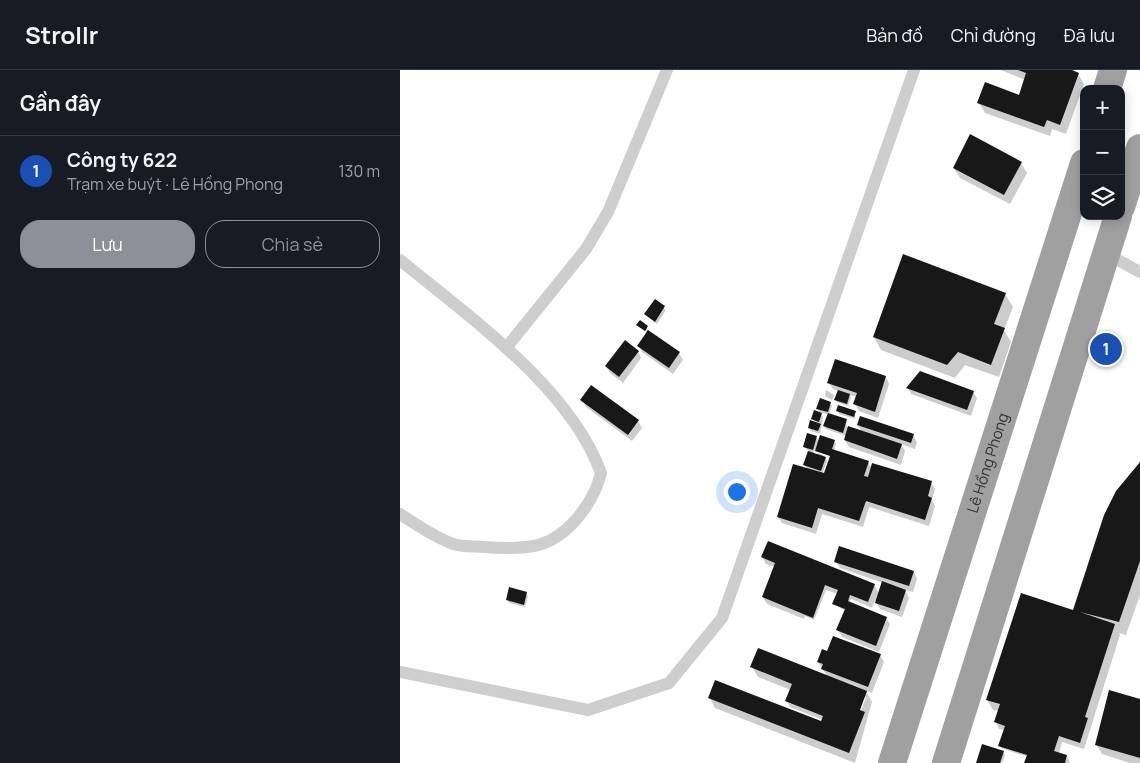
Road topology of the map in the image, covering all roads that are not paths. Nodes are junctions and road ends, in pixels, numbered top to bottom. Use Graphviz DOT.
graph roads {
  1 [pos="667,70"];
  2 [pos="914,70"];
  3 [pos="1113,70"];
  4 [pos="1108,85"];
  5 [pos="1140,148"];
  6 [pos="1080,175"];
  7 [pos="1125,195"];
  8 [pos="1117,220"];
  9 [pos="1106,254"];
  10 [pos="400,260"];
  11 [pos="1140,272"];
  12 [pos="506,348"];
  13 [pos="400,514"];
  14 [pos="400,672"];
  15 [pos="892,763"];
  16 [pos="946,763"];
  1 -- 12 [label="lane"];
  2 -- 14 [label="lane"];
  3 -- 4 [label="highway"];
  5 -- 7 [label="highway"];
  6 -- 15 [label="highway, Lê Hồng Phong"];
  8 -- 9 [label="highway"];
  9 -- 11 [label="lane"];
  9 -- 16 [label="highway"];
  10 -- 12 [label="lane"];
  12 -- 13 [label="lane"];
}
